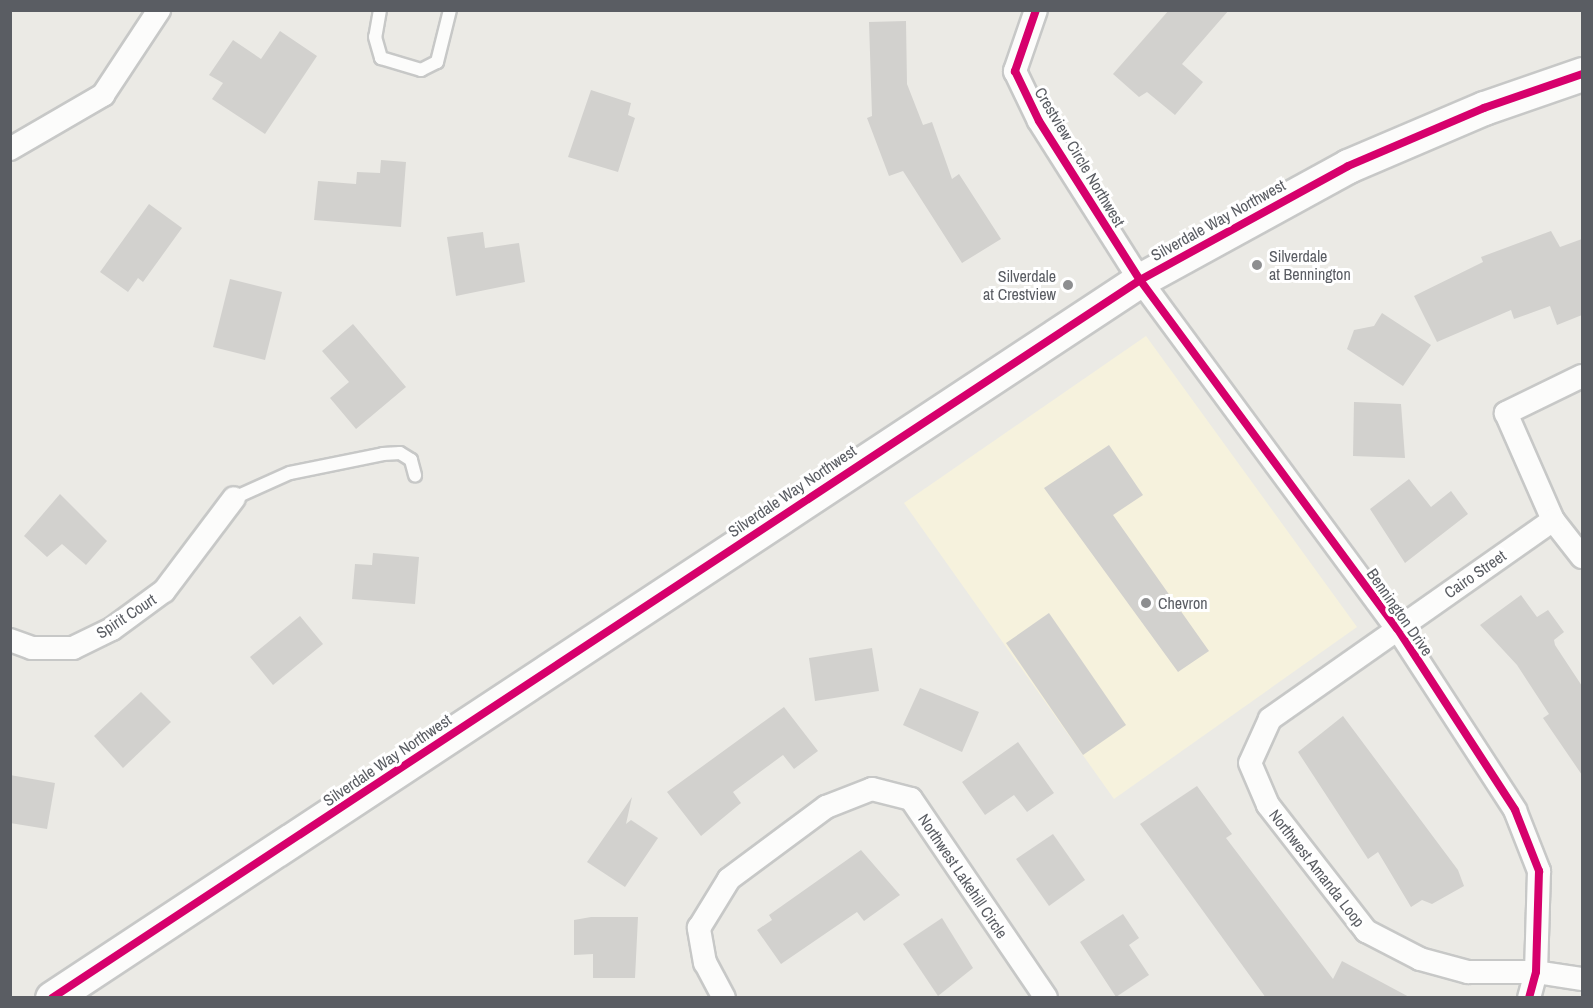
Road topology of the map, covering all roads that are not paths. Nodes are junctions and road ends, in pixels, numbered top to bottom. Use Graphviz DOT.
graph roads {
  1 [pos="159,10"];
  2 [pos="380,10"];
  3 [pos="450,10"];
  4 [pos="1036,10"];
  5 [pos="1582,74"];
  6 [pos="10,149"];
  7 [pos="1140,280"];
  8 [pos="1582,376"];
  9 [pos="416,475"];
  10 [pos="234,498"];
  11 [pos="1553,520"];
  12 [pos="1582,558"];
  13 [pos="1397,628"];
  14 [pos="10,640"];
  15 [pos="1536,972"];
  16 [pos="1582,979"];
  17 [pos="52,998"];
  18 [pos="724,998"];
  19 [pos="1046,998"];
  20 [pos="1529,998"];
  1 -- 6 [label="street"];
  2 -- 3 [label="lane"];
  4 -- 7 [label="street, Crestview Circle Northwest"];
  5 -- 7 [label="main road, Silverdale Way Northwest"];
  7 -- 13 [label="street, Bennington Drive"];
  7 -- 17 [label="main road, Silverdale Way Northwest"];
  8 -- 11 [label="street"];
  9 -- 10 [label="lane"];
  10 -- 14 [label="street, Spirit Court"];
  11 -- 12 [label="street"];
  11 -- 13 [label="street, Cairo Street"];
  13 -- 15 [label="street, Bennington Drive"];
  13 -- 15 [label="street, Northwest Amanda Loop"];
  15 -- 16 [label="street, Northwest Amanda Loop"];
  15 -- 20 [label="street, Bennington Drive"];
  18 -- 19 [label="street, Northwest Lakehill Circle"];
}
